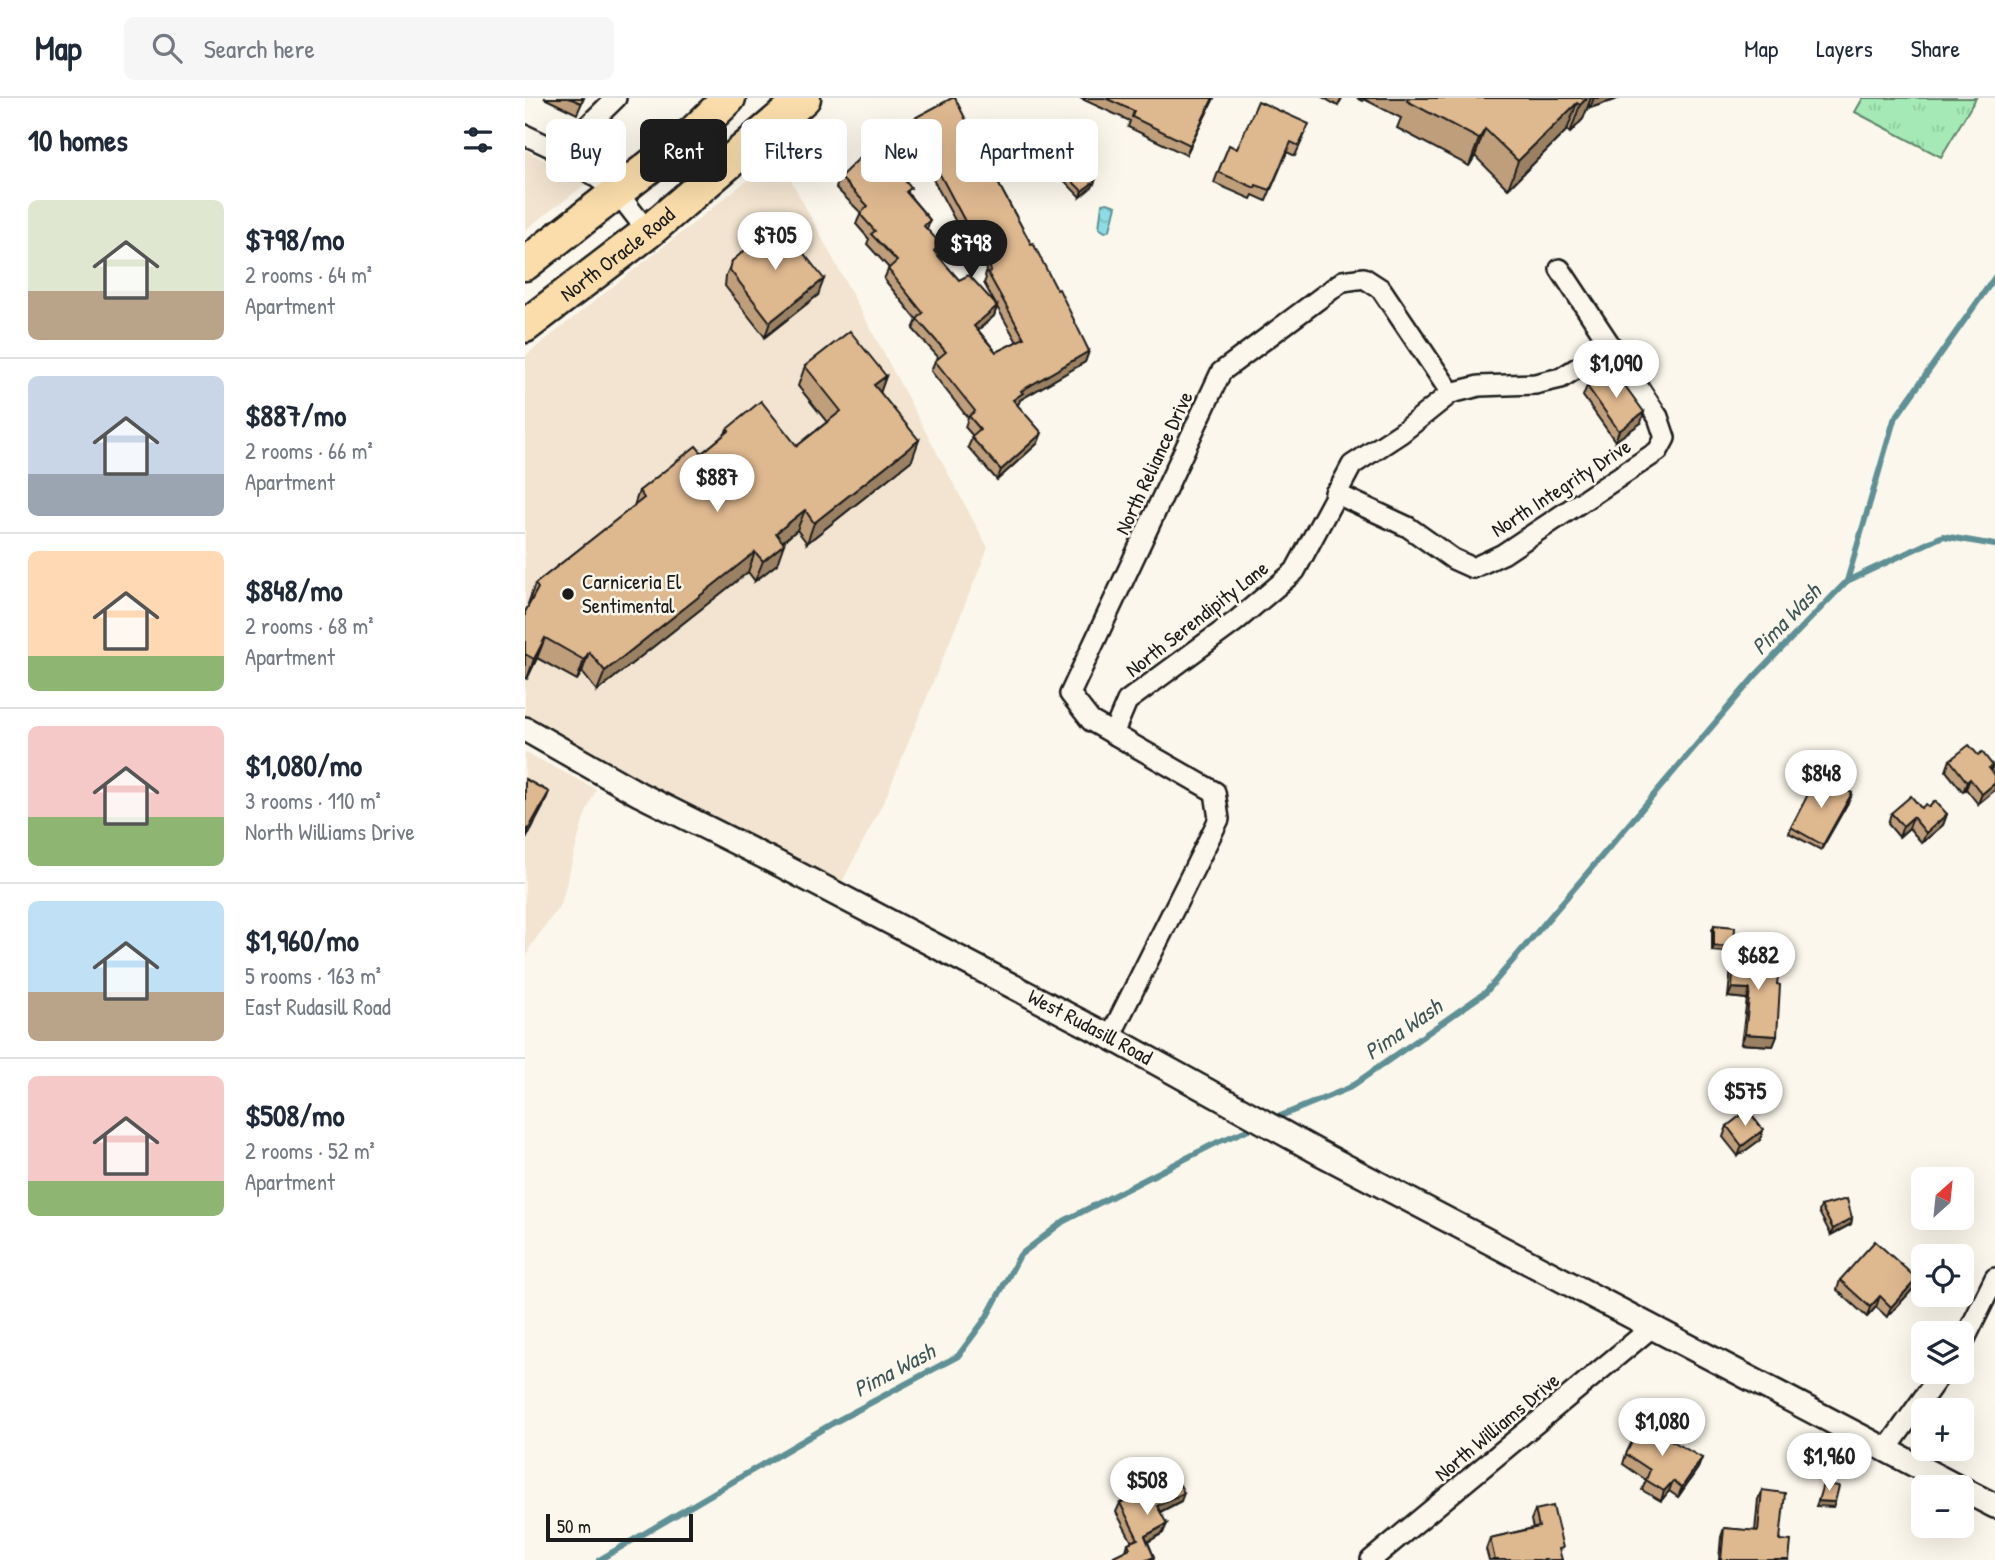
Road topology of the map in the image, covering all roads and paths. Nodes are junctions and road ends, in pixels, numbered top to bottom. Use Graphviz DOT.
graph roads {
  1 [pos="616,98"];
  2 [pos="729,98"];
  3 [pos="804,98"];
  4 [pos="595,119"];
  5 [pos="525,135"];
  6 [pos="546,145"];
  7 [pos="603,182"];
  8 [pos="617,192"];
  9 [pos="648,232"];
  10 [pos="525,264"];
  11 [pos="1560,269"];
  12 [pos="525,326"];
  13 [pos="1611,347"];
  14 [pos="1451,393"];
  15 [pos="1335,493"];
  16 [pos="525,729"];
  17 [pos="1113,734"];
  18 [pos="1110,1037"];
  19 [pos="1995,1278"];
  20 [pos="1974,1321"];
  21 [pos="1651,1328"];
  22 [pos="1933,1384"];
  23 [pos="1886,1450"];
  24 [pos="1935,1475"];
  25 [pos="1974,1495"];
  26 [pos="1995,1506"];
  27 [pos="1371,1560"];
  1 -- 4 [label="street"];
  2 -- 8 [label="highway"];
  3 -- 9 [label="highway, North Oracle Road"];
  5 -- 6 [label="street"];
  7 -- 8 [label="street"];
  8 -- 9 [label="street"];
  8 -- 10 [label="highway"];
  9 -- 12 [label="highway, North Oracle Road"];
  11 -- 13 [label="street, North Integrity Drive"];
  13 -- 14 [label="street, North Serendipity Lane"];
  13 -- 15 [label="street, North Integrity Drive"];
  14 -- 15 [label="street, North Serendipity Lane"];
  14 -- 17 [label="street, North Reliance Drive"];
  15 -- 17 [label="street, North Serendipity Lane"];
  16 -- 18 [label="street, West Rudasill Road"];
  17 -- 18 [label="street"];
  18 -- 21 [label="street, West Rudasill Road"];
  19 -- 20 [label="street"];
  21 -- 23 [label="street, West Rudasill Road"];
  21 -- 27 [label="street, North Williams Drive"];
  22 -- 23 [label="street"];
  23 -- 24 [label="street, West Rudasill Road"];
  25 -- 26 [label="street, West Rudasill Road"];
}
